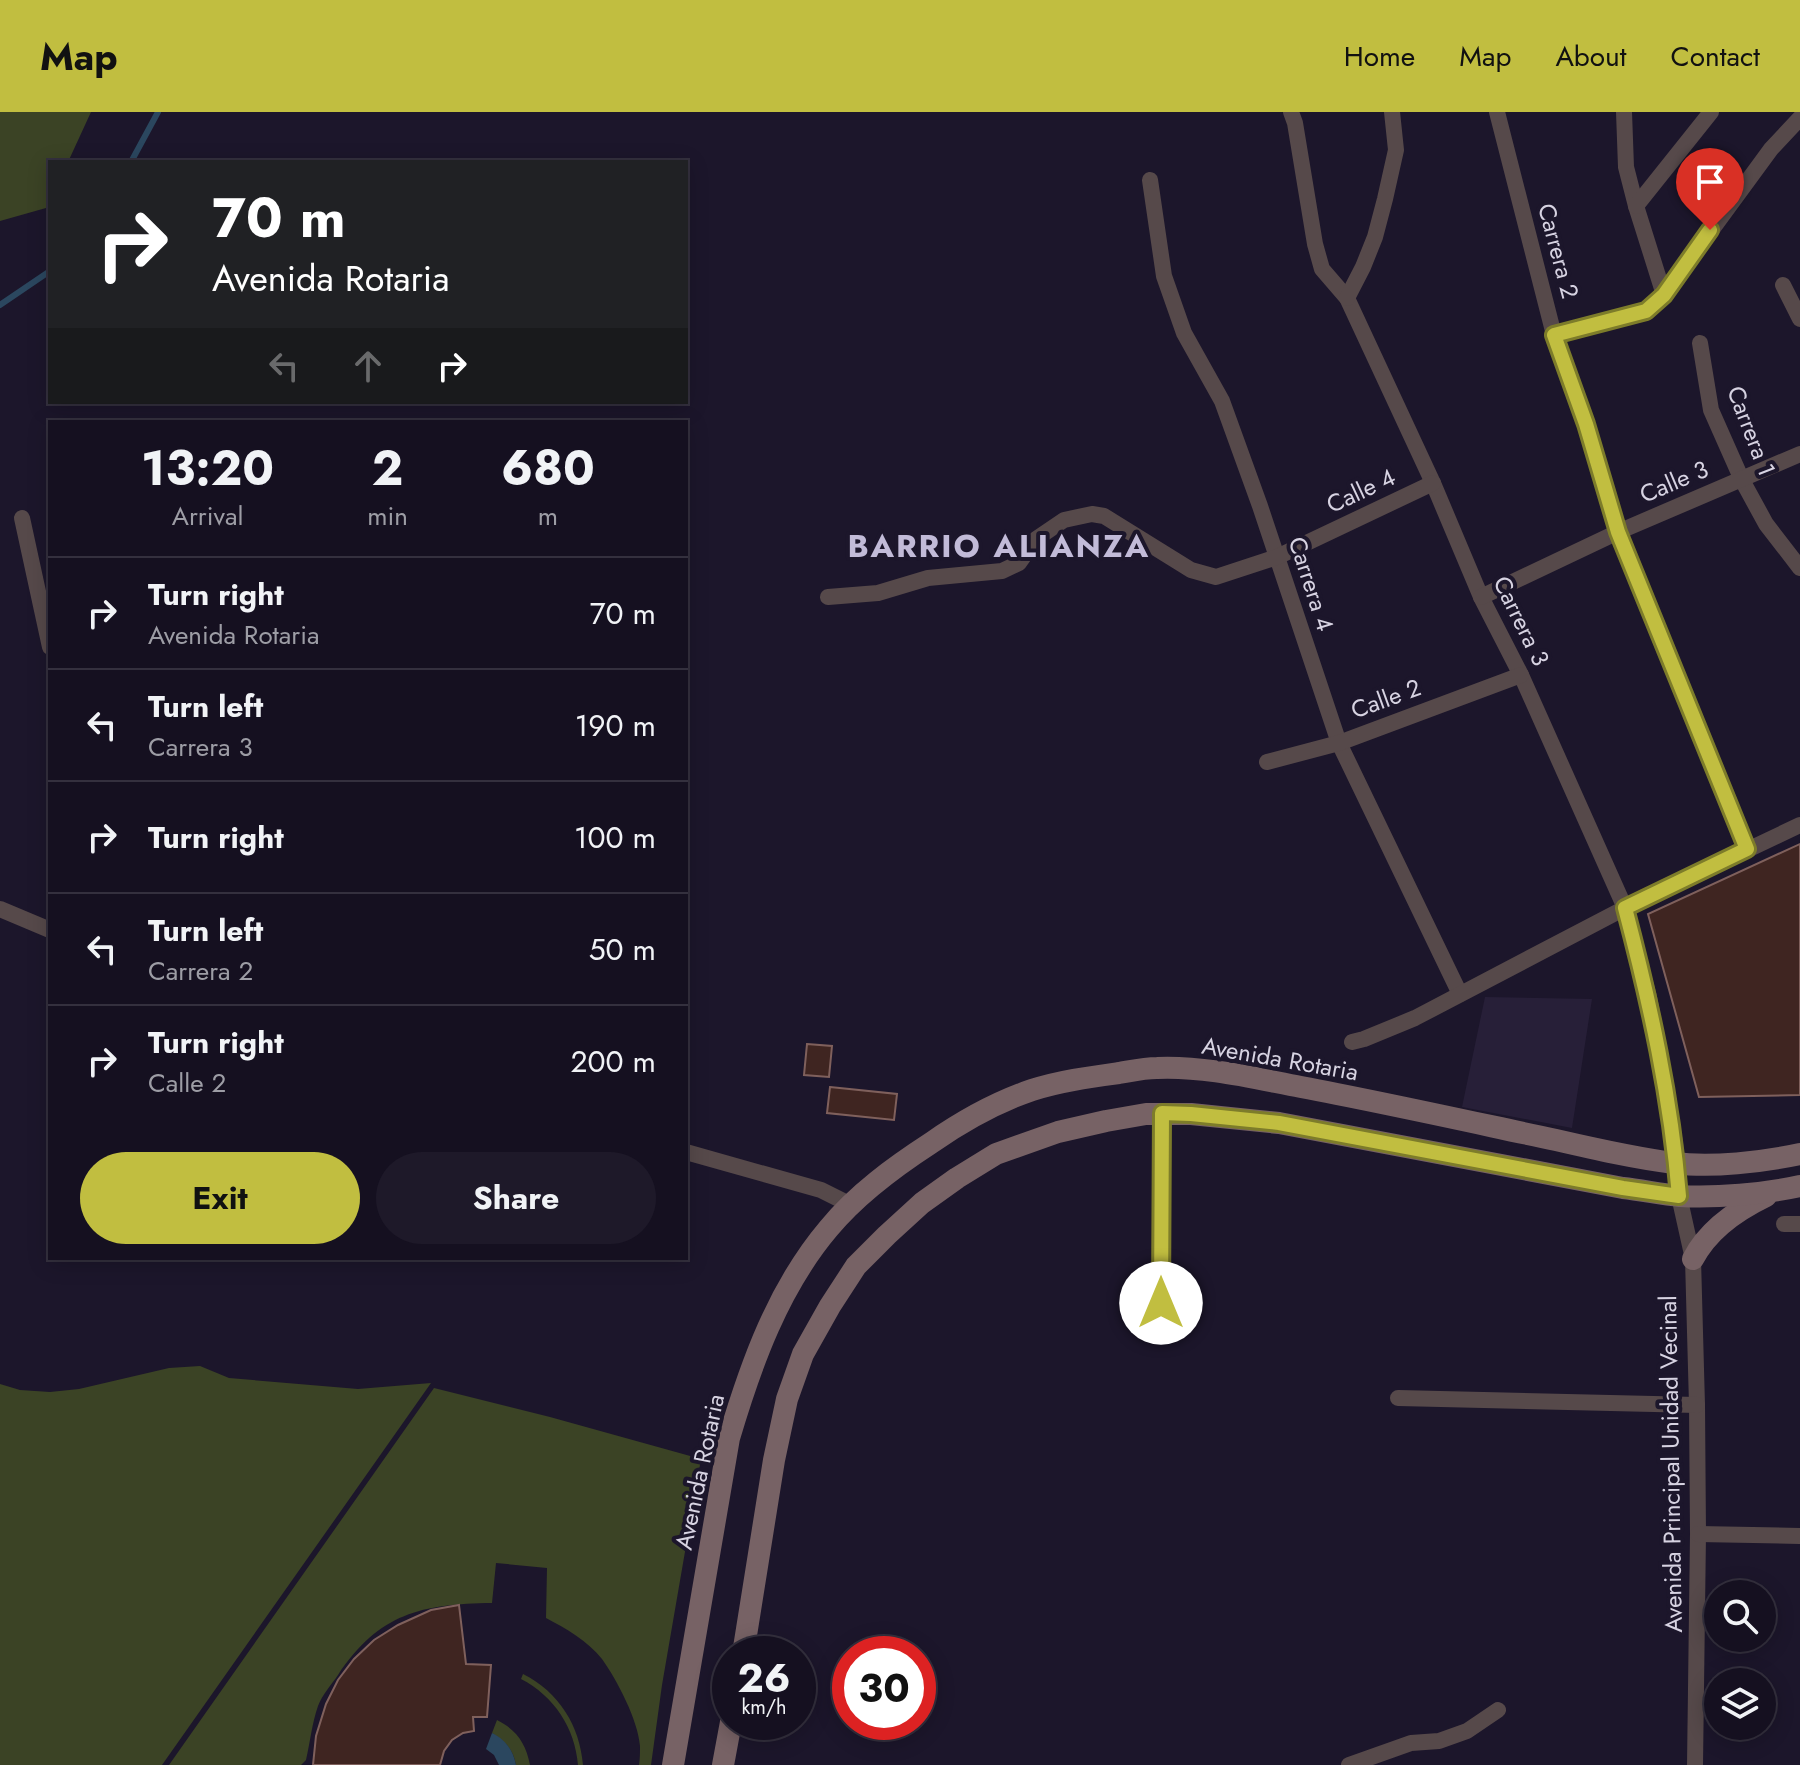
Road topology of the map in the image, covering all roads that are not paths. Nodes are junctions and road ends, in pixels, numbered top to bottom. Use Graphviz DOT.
graph roads {
  1 [pos="1291,112"];
  2 [pos="1392,112"];
  3 [pos="1497,112"];
  4 [pos="1624,112"];
  5 [pos="1711,112"];
  6 [pos="1800,118"];
  7 [pos="1150,180"];
  8 [pos="1636,206"];
  9 [pos="1783,285"];
  10 [pos="1664,295"];
  11 [pos="1347,298"];
  12 [pos="1800,319"];
  13 [pos="1554,335"];
  14 [pos="1700,343"];
  15 [pos="1800,454"];
  16 [pos="1742,480"];
  17 [pos="1433,483"];
  18 [pos="22,518"];
  19 [pos="1618,532"];
  20 [pos="1277,557"];
  21 [pos="1800,568"];
  22 [pos="828,597"];
  23 [pos="1481,597"];
  24 [pos="48,638"];
  25 [pos="1521,675"];
  26 [pos="1339,743"];
  27 [pos="1267,762"];
  28 [pos="1800,825"];
  29 [pos="1747,849"];
  30 [pos="1625,908"];
  31 [pos="0,909"];
  32 [pos="48,929"];
  33 [pos="1460,994"];
  34 [pos="1358,1040"];
  35 [pos="1162,1113"];
  36 [pos="688,1153"];
  37 [pos="1800,1154"];
  38 [pos="1677,1164"];
  39 [pos="1790,1188"];
  40 [pos="1679,1196"];
  41 [pos="851,1205"];
  42 [pos="1693,1259"];
  43 [pos="1161,1303"];
  44 [pos="1398,1398"];
  45 [pos="1697,1405"];
  46 [pos="1698,1534"];
  47 [pos="1800,1536"];
  48 [pos="746,1636"];
  49 [pos="1498,1710"];
  50 [pos="728,1740"];
  51 [pos="673,1765"];
  52 [pos="723,1765"];
  53 [pos="1349,1765"];
  54 [pos="1695,1765"];
  1 -- 11 [label="street, Carrera 3"];
  2 -- 11 [label="street"];
  3 -- 13 [label="street, Carrera 2"];
  4 -- 8 [label="street"];
  5 -- 8 [label="street"];
  6 -- 10 [label="street"];
  7 -- 20 [label="street, Carrera 4"];
  8 -- 10 [label="street"];
  9 -- 12 [label="street"];
  10 -- 13 [label="street"];
  11 -- 17 [label="street, Carrera 3"];
  13 -- 19 [label="street, Carrera 2"];
  14 -- 16 [label="street, Carrera 1"];
  15 -- 16 [label="street, Calle 3"];
  16 -- 19 [label="street, Calle 3"];
  16 -- 21 [label="street, Carrera 1"];
  17 -- 20 [label="street, Calle 4"];
  17 -- 23 [label="street, Carrera 3"];
  18 -- 24 [label="street"];
  19 -- 23 [label="street, Calle 3"];
  19 -- 29 [label="street, Carrera 2"];
  20 -- 22 [label="street, Calle 4"];
  20 -- 26 [label="street, Carrera 4"];
  23 -- 25 [label="street, Carrera 3"];
  25 -- 26 [label="street, Calle 2"];
  25 -- 30 [label="street, Carrera 3"];
  26 -- 27 [label="street, Calle 2"];
  26 -- 33 [label="street, Carrera 4"];
  28 -- 29 [label="street"];
  29 -- 30 [label="street"];
  30 -- 33 [label="street"];
  30 -- 38 [label="street, Carrera 3"];
  31 -- 32 [label="street"];
  33 -- 34 [label="street"];
  35 -- 40 [label="main road"];
  35 -- 43 [label="street"];
  35 -- 48 [label="main road"];
  36 -- 41 [label="street"];
  37 -- 38 [label="main road, Avenida Rotaria"];
  38 -- 40 [label="street, Avenida Principal Unidad Vecinal"];
  38 -- 41 [label="main road, Avenida Rotaria"];
  39 -- 40 [label="main road"];
  39 -- 42 [label="main road"];
  40 -- 42 [label="street, Avenida Principal Unidad Vecinal"];
  41 -- 51 [label="main road, Avenida Rotaria"];
  42 -- 45 [label="street, Avenida Principal Unidad Vecinal"];
  44 -- 45 [label="street"];
  45 -- 46 [label="street, Avenida Principal Unidad Vecinal"];
  46 -- 47 [label="street"];
  46 -- 54 [label="street, Avenida Principal Unidad Vecinal"];
  49 -- 53 [label="street"];
  50 -- 52 [label="main road"];
}
